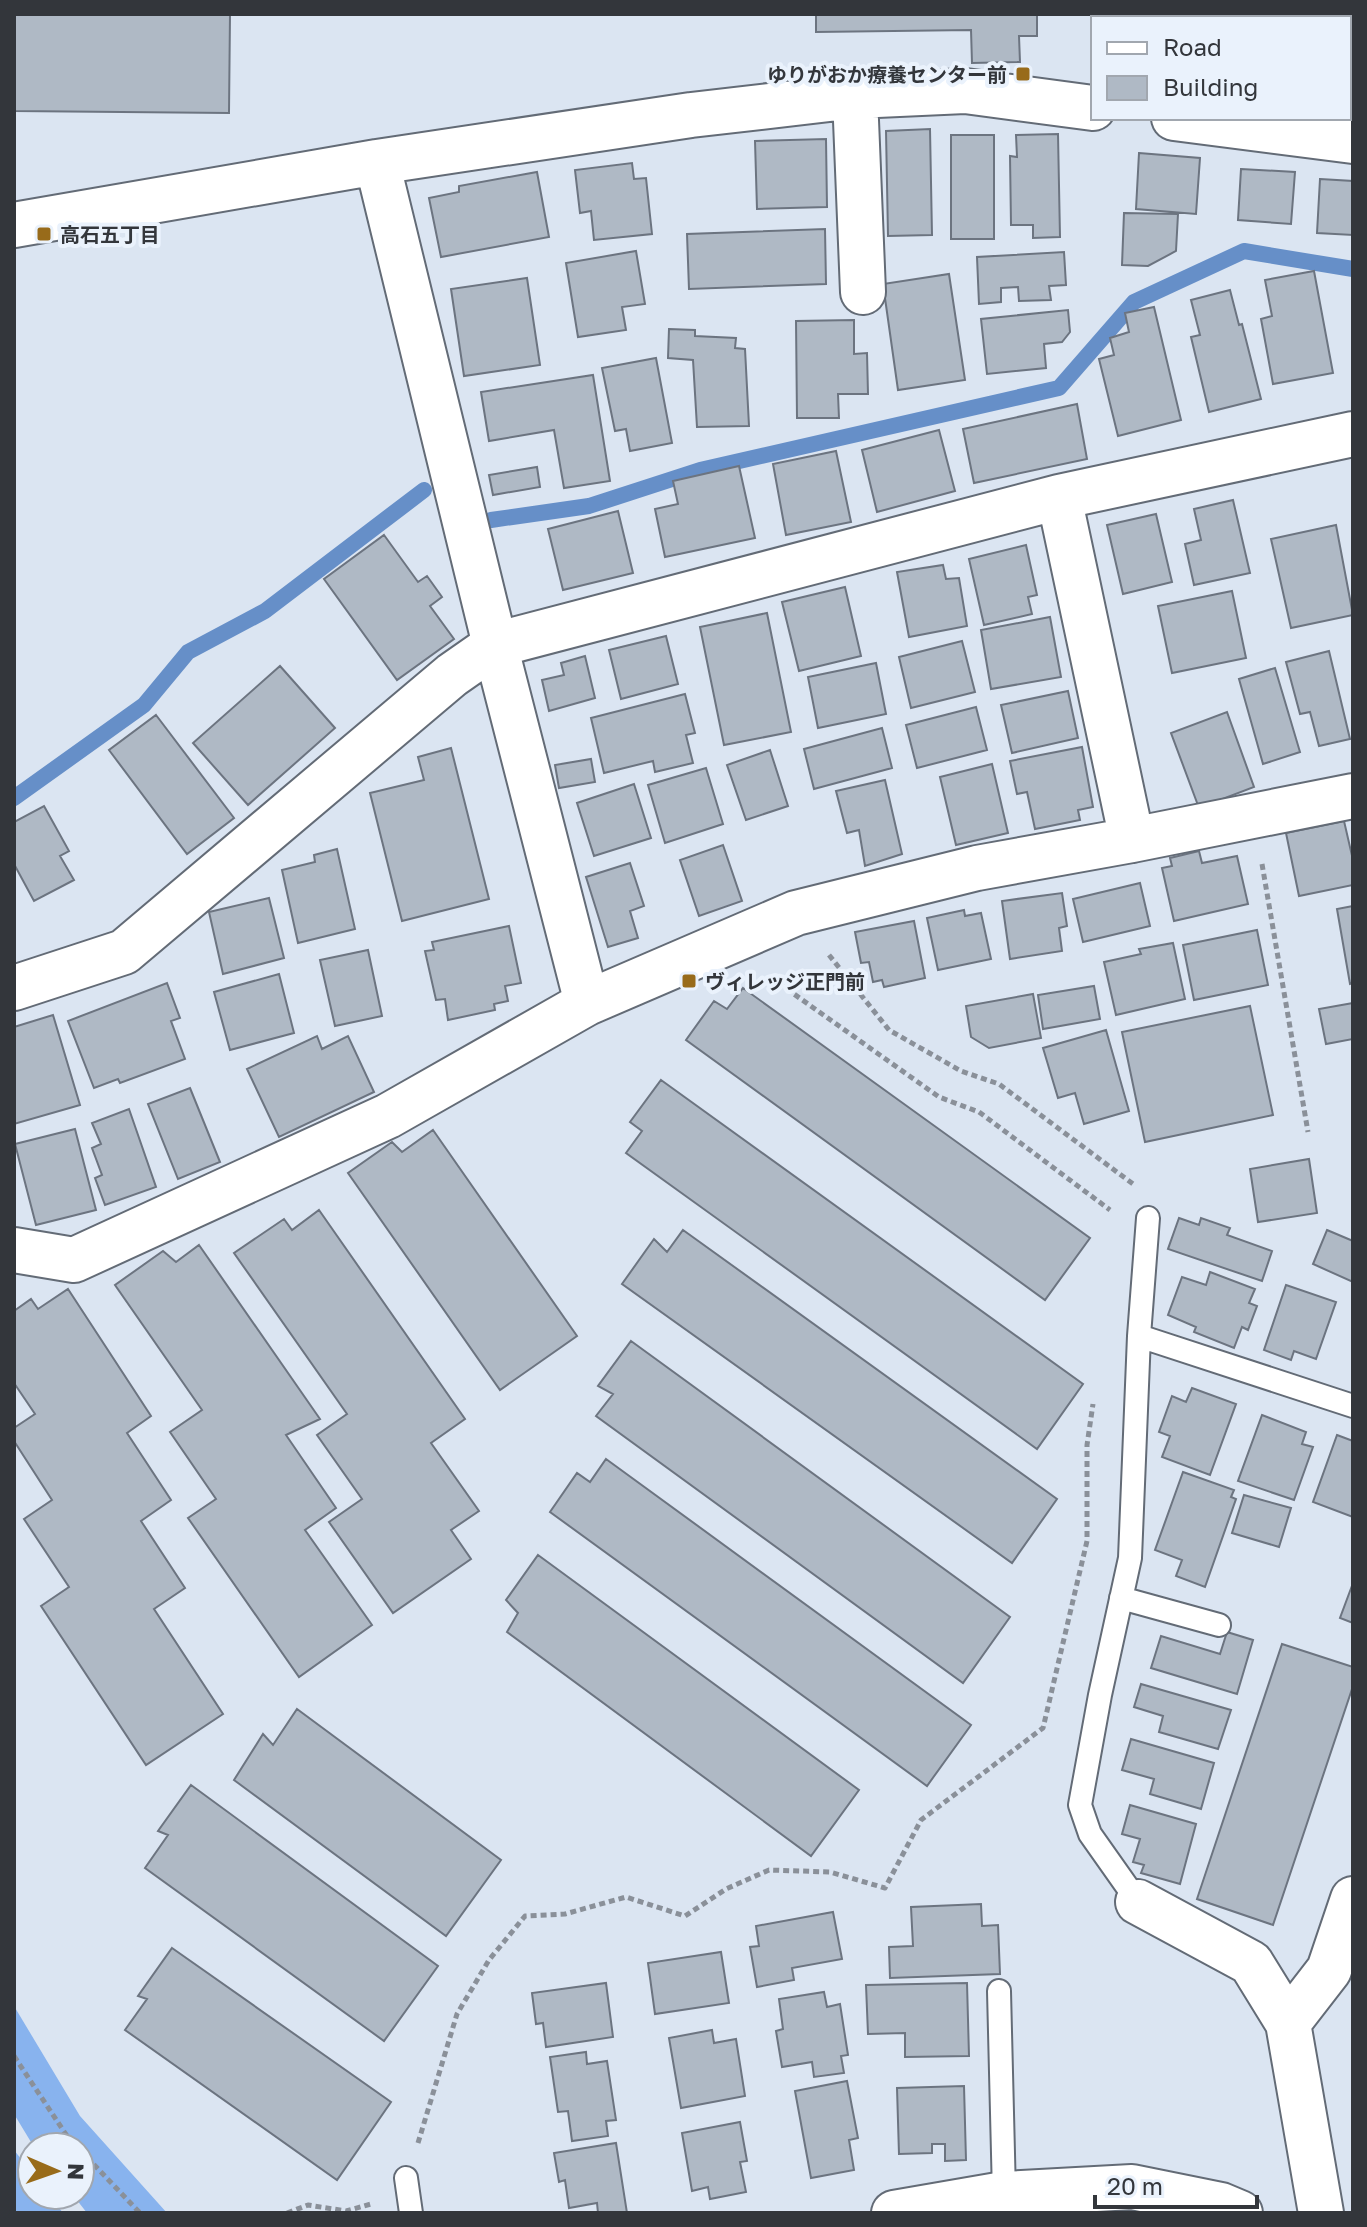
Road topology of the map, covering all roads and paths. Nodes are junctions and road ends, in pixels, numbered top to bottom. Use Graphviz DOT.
graph roads {
  1 [pos="855,96"];
  2 [pos="1091,108"];
  3 [pos="1190,120"];
  4 [pos="1353,141"];
  5 [pos="377,162"];
  6 [pos="14,225"];
  7 [pos="863,292"];
  8 [pos="1353,434"];
  9 [pos="1059,497"];
  10 [pos="495,645"];
  11 [pos="1353,796"];
  12 [pos="1248,817"];
  13 [pos="1132,840"];
  14 [pos="796,913"];
  15 [pos="766,975"];
  16 [pos="14,988"];
  17 [pos="587,1003"];
  18 [pos="1308,1132"];
  19 [pos="1117,1215"];
  20 [pos="1148,1218"];
  21 [pos="14,1250"];
  22 [pos="1139,1336"];
  23 [pos="1094,1400"];
  24 [pos="1353,1406"];
  25 [pos="1121,1598"];
  26 [pos="1219,1625"];
  27 [pos="1353,1899"];
  28 [pos="1138,1902"];
  29 [pos="999,1991"];
  30 [pos="1288,2023"];
  31 [pos="14,2056"];
  32 [pos="64,2131"];
  33 [pos="96,2168"];
  34 [pos="406,2178"];
  35 [pos="991,2201"];
  36 [pos="140,2213"];
  37 [pos="287,2213"];
  38 [pos="411,2213"];
  39 [pos="894,2213"];
  40 [pos="1240,2213"];
  41 [pos="1321,2213"];
  1 -- 2 [label="street"];
  1 -- 5 [label="street"];
  1 -- 7 [label="street"];
  3 -- 4 [label="street"];
  5 -- 6 [label="street"];
  5 -- 10 [label="street"];
  8 -- 9 [label="street"];
  9 -- 10 [label="street"];
  9 -- 13 [label="street"];
  10 -- 16 [label="street"];
  10 -- 17 [label="street"];
  11 -- 12 [label="street"];
  12 -- 13 [label="street"];
  12 -- 18 [label="path"];
  13 -- 14 [label="street"];
  14 -- 17 [label="street"];
  14 -- 20 [label="path"];
  15 -- 19 [label="path"];
  17 -- 21 [label="street"];
  20 -- 22 [label="lane"];
  22 -- 24 [label="lane"];
  22 -- 25 [label="lane"];
  23 -- 34 [label="path"];
  25 -- 26 [label="lane"];
  25 -- 28 [label="lane"];
  27 -- 30 [label="street"];
  28 -- 30 [label="street"];
  29 -- 35 [label="lane"];
  30 -- 41 [label="street"];
  31 -- 32 [label="path"];
  33 -- 36 [label="path"];
  34 -- 37 [label="path"];
  34 -- 38 [label="lane"];
  35 -- 39 [label="street"];
  35 -- 40 [label="street"];
}
